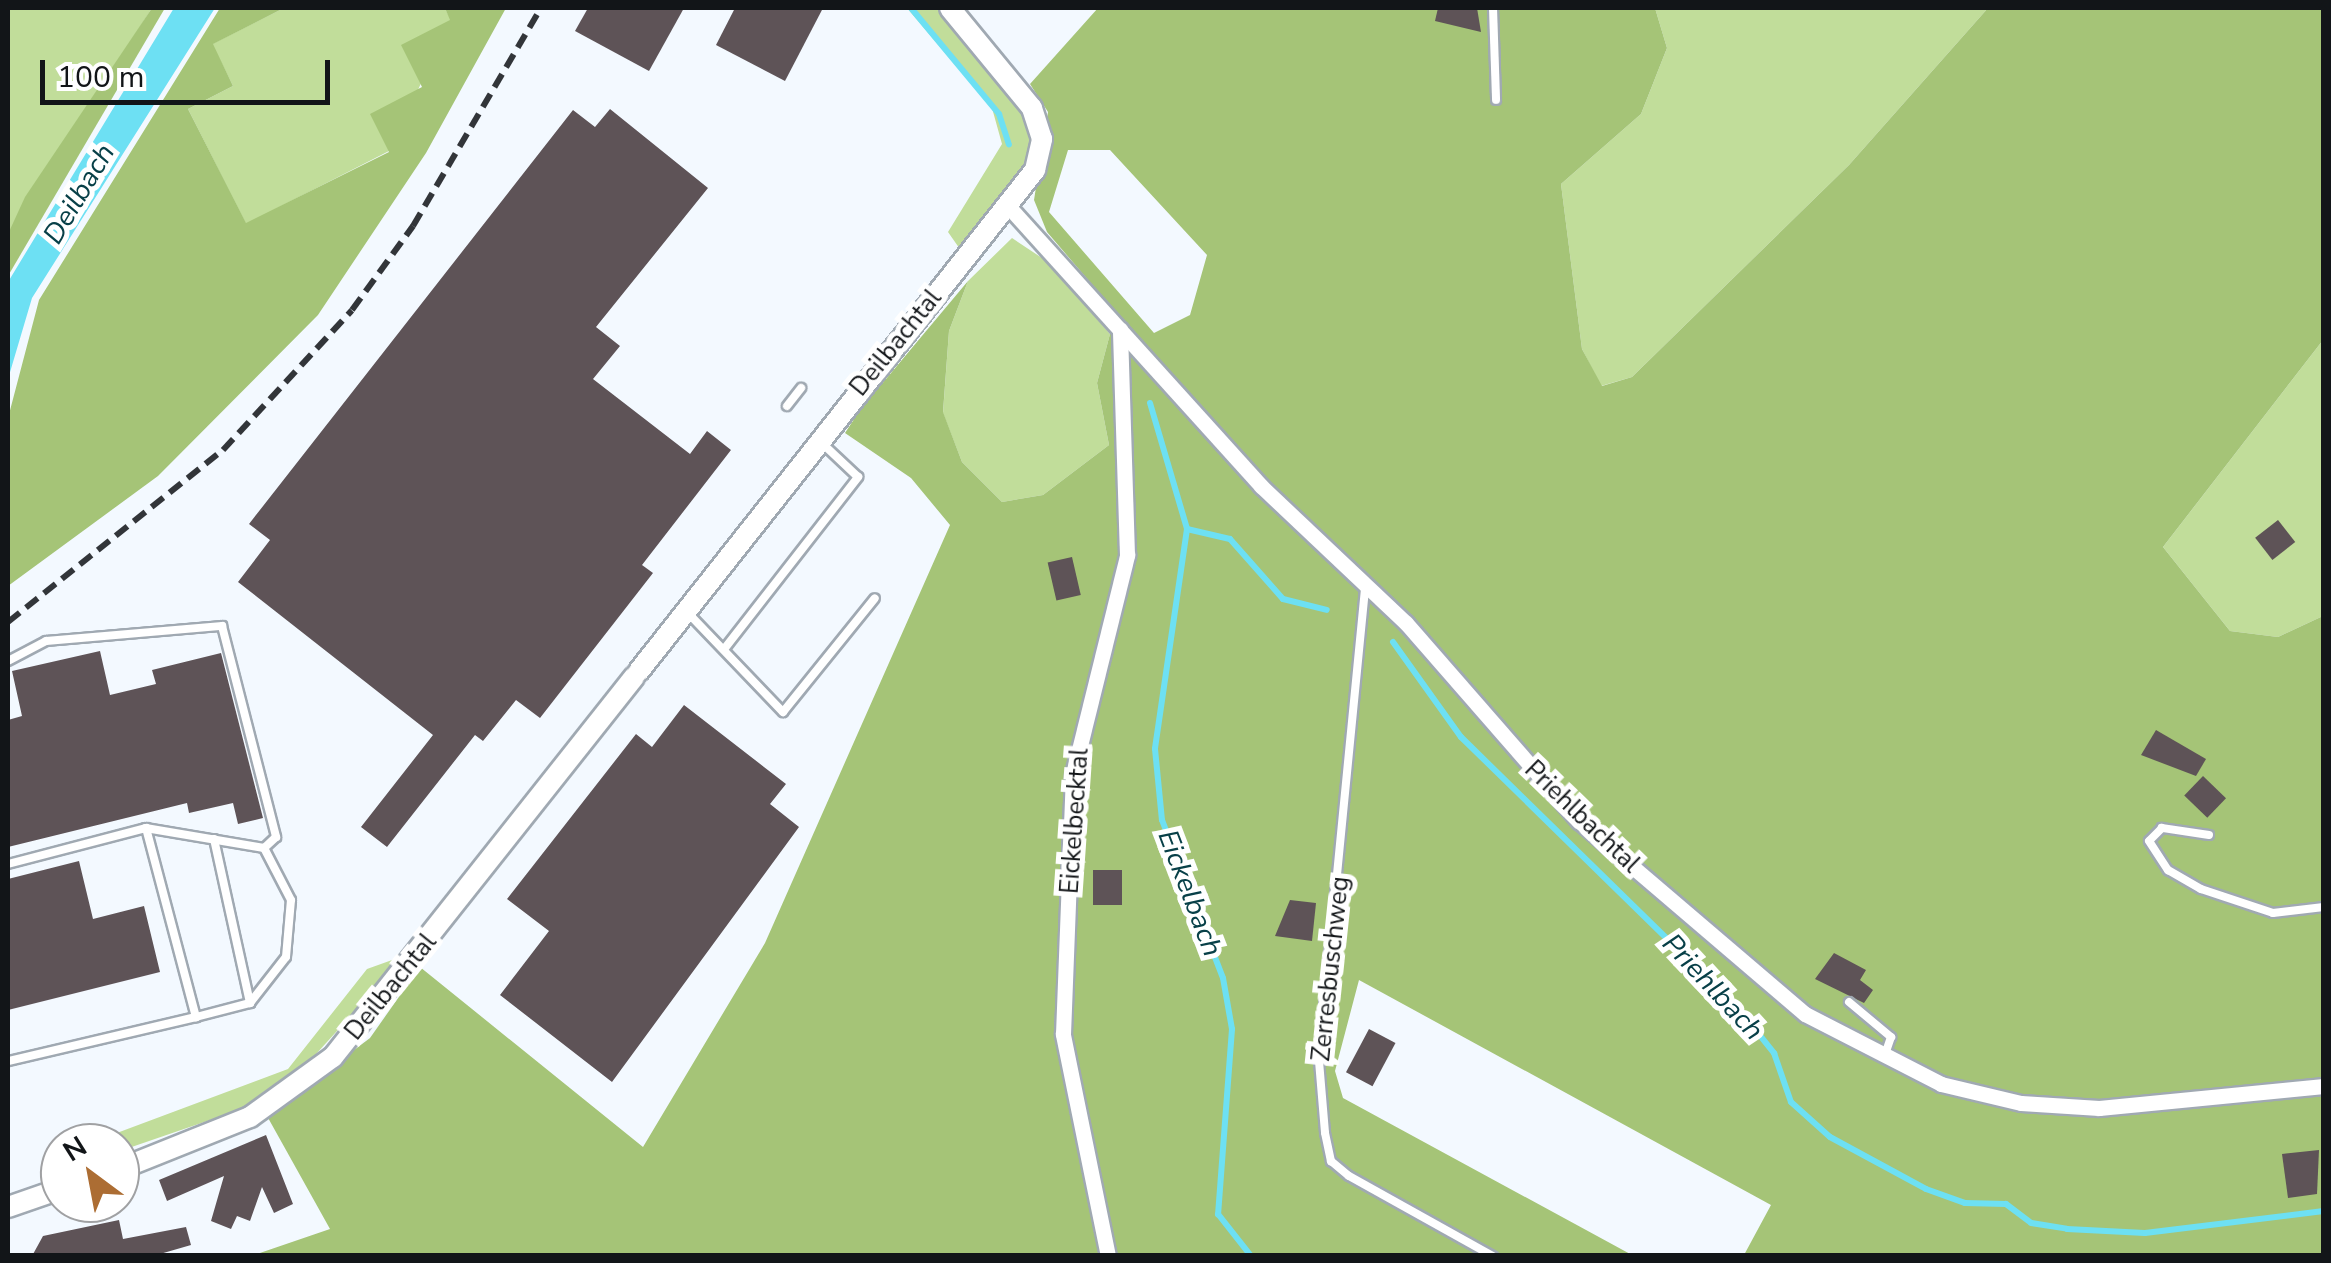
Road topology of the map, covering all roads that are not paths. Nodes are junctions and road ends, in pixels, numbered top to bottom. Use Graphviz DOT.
graph roads {
  1 [pos="1492,8"];
  2 [pos="954,9"];
  3 [pos="1496,100"];
  4 [pos="1009,207"];
  5 [pos="1120,328"];
  6 [pos="800,388"];
  7 [pos="787,406"];
  8 [pos="818,440"];
  9 [pos="1365,589"];
  10 [pos="875,598"];
  11 [pos="686,611"];
  12 [pos="725,648"];
  13 [pos="8,660"];
  14 [pos="146,828"];
  15 [pos="2208,836"];
  16 [pos="214,838"];
  17 [pos="264,848"];
  18 [pos="8,864"];
  19 [pos="2324,907"];
  20 [pos="250,1002"];
  21 [pos="1848,1002"];
  22 [pos="196,1017"];
  23 [pos="1884,1058"];
  24 [pos="8,1061"];
  25 [pos="2324,1086"];
  26 [pos="140,1161"];
  27 [pos="40,1197"];
  28 [pos="8,1207"];
  29 [pos="1108,1256"];
  30 [pos="1493,1256"];
  1 -- 3 [label="lane"];
  2 -- 4 [label="street, Deilbachtal"];
  4 -- 5 [label="street, Priehlbachtal"];
  4 -- 8 [label="street, Deilbachtal"];
  5 -- 9 [label="street, Priehlbachtal"];
  5 -- 29 [label="street, Eickelbecktal"];
  6 -- 7 [label="lane"];
  8 -- 11 [label="street, Deilbachtal"];
  8 -- 12 [label="lane"];
  9 -- 23 [label="street, Priehlbachtal"];
  9 -- 30 [label="lane, Zerresbuschweg"];
  10 -- 12 [label="lane"];
  11 -- 12 [label="lane"];
  11 -- 26 [label="street, Deilbachtal"];
  13 -- 17 [label="lane"];
  14 -- 16 [label="lane"];
  14 -- 18 [label="lane"];
  14 -- 22 [label="lane"];
  15 -- 19 [label="lane"];
  16 -- 17 [label="lane"];
  16 -- 20 [label="lane"];
  17 -- 20 [label="lane"];
  20 -- 22 [label="lane"];
  21 -- 23 [label="lane"];
  22 -- 24 [label="lane"];
  23 -- 25 [label="street, Priehlbachtal"];
  27 -- 28 [label="street"];
}
